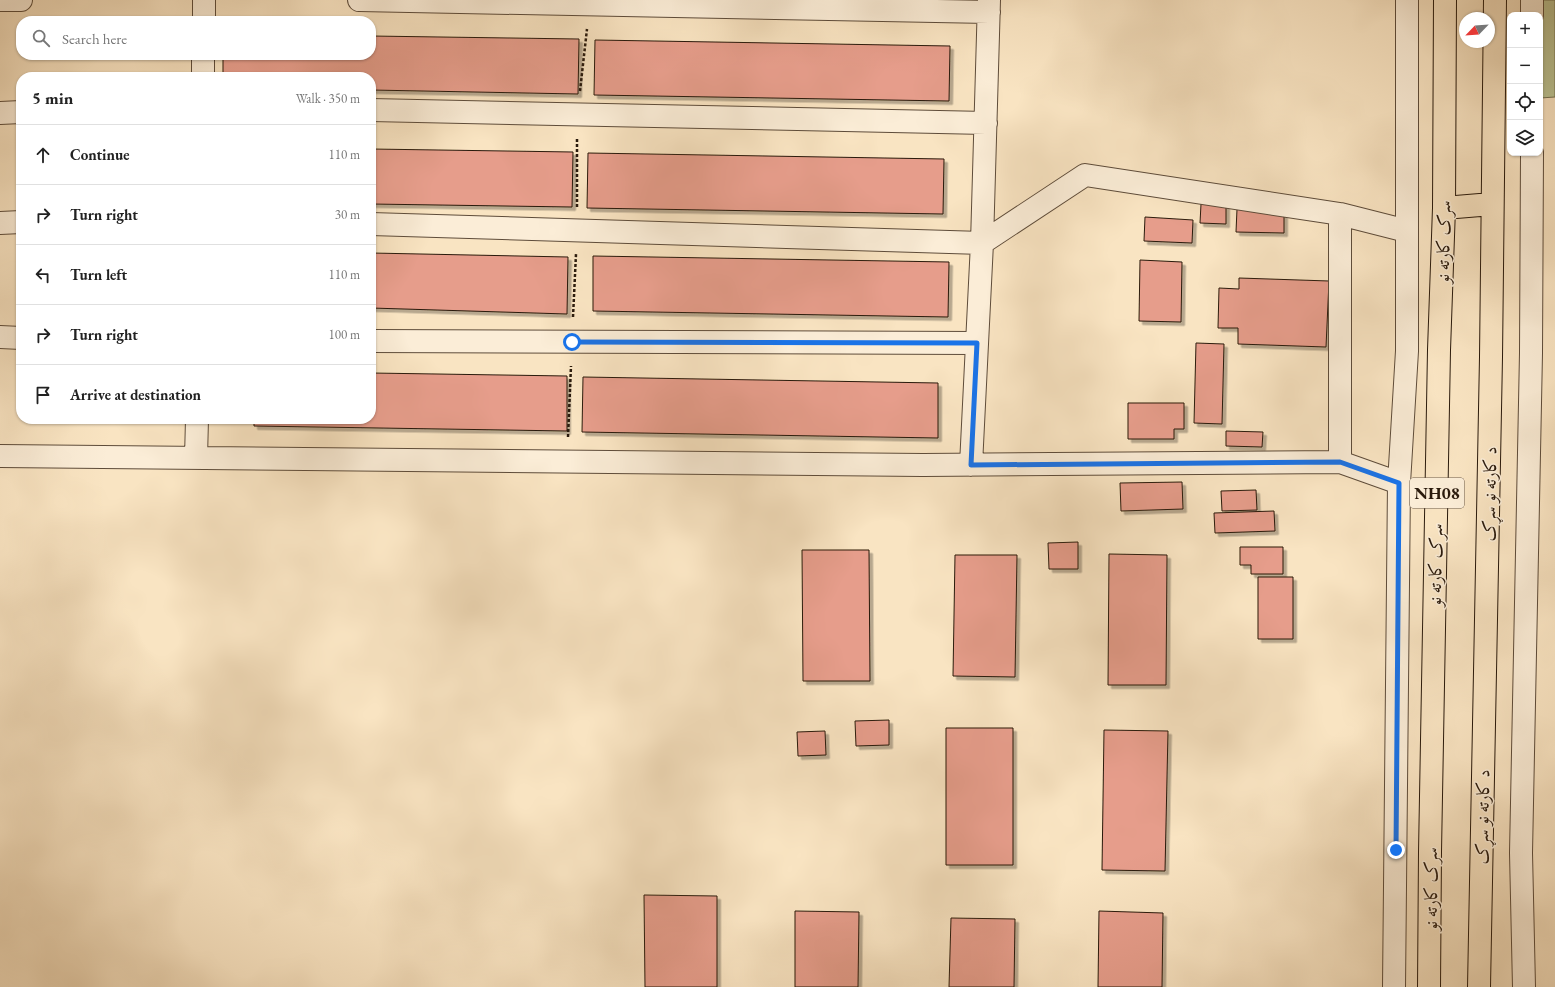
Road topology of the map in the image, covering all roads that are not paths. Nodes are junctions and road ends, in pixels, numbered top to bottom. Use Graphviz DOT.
graph roads {
  1 [pos="0,0"];
  2 [pos="21,0"];
  3 [pos="204,0"];
  4 [pos="359,0"];
  5 [pos="1407,0"];
  6 [pos="1444,0"];
  7 [pos="1495,0"];
  8 [pos="1532,0"];
  9 [pos="989,6"];
  10 [pos="1532,12"];
  11 [pos="204,16"];
  12 [pos="203,60"];
  13 [pos="203,72"];
  14 [pos="376,110"];
  15 [pos="16,112"];
  16 [pos="0,113"];
  17 [pos="986,123"];
  18 [pos="1532,156"];
  19 [pos="1492,204"];
  20 [pos="1444,208"];
  21 [pos="1340,214"];
  22 [pos="16,222"];
  23 [pos="0,223"];
  24 [pos="376,224"];
  25 [pos="1407,230"];
  26 [pos="982,243"];
  27 [pos="0,337"];
  28 [pos="16,338"];
  29 [pos="376,341"];
  30 [pos="977,343"];
  31 [pos="197,424"];
  32 [pos="0,456"];
  33 [pos="196,458"];
  34 [pos="1340,462"];
  35 [pos="971,465"];
  36 [pos="1399,483"];
  37 [pos="1394,987"];
  38 [pos="1429,987"];
  39 [pos="1479,987"];
  40 [pos="1524,987"];
  1 -- 2 [label="street"];
  3 -- 11 [label="street"];
  4 -- 9 [label="street"];
  5 -- 25 [label="street"];
  6 -- 20 [label="highway, سرک کارته نو / NH08"];
  7 -- 19 [label="highway, د کارته نو سړک / NH08"];
  8 -- 10 [label="street"];
  9 -- 17 [label="street"];
  12 -- 13 [label="street"];
  14 -- 17 [label="street"];
  15 -- 16 [label="street"];
  17 -- 26 [label="street"];
  18 -- 40 [label="street"];
  19 -- 20 [label="highway"];
  19 -- 39 [label="highway, د کارته نو سړک / NH08"];
  20 -- 38 [label="highway, سرک کارته نو / NH08"];
  21 -- 25 [label="street"];
  21 -- 26 [label="street"];
  21 -- 34 [label="street"];
  22 -- 23 [label="street"];
  24 -- 26 [label="street"];
  25 -- 36 [label="street"];
  26 -- 30 [label="street"];
  27 -- 28 [label="street"];
  29 -- 30 [label="street"];
  30 -- 35 [label="street"];
  31 -- 33 [label="street"];
  32 -- 33 [label="street"];
  33 -- 35 [label="street"];
  34 -- 35 [label="street"];
  34 -- 36 [label="street"];
  36 -- 37 [label="street"];
}
